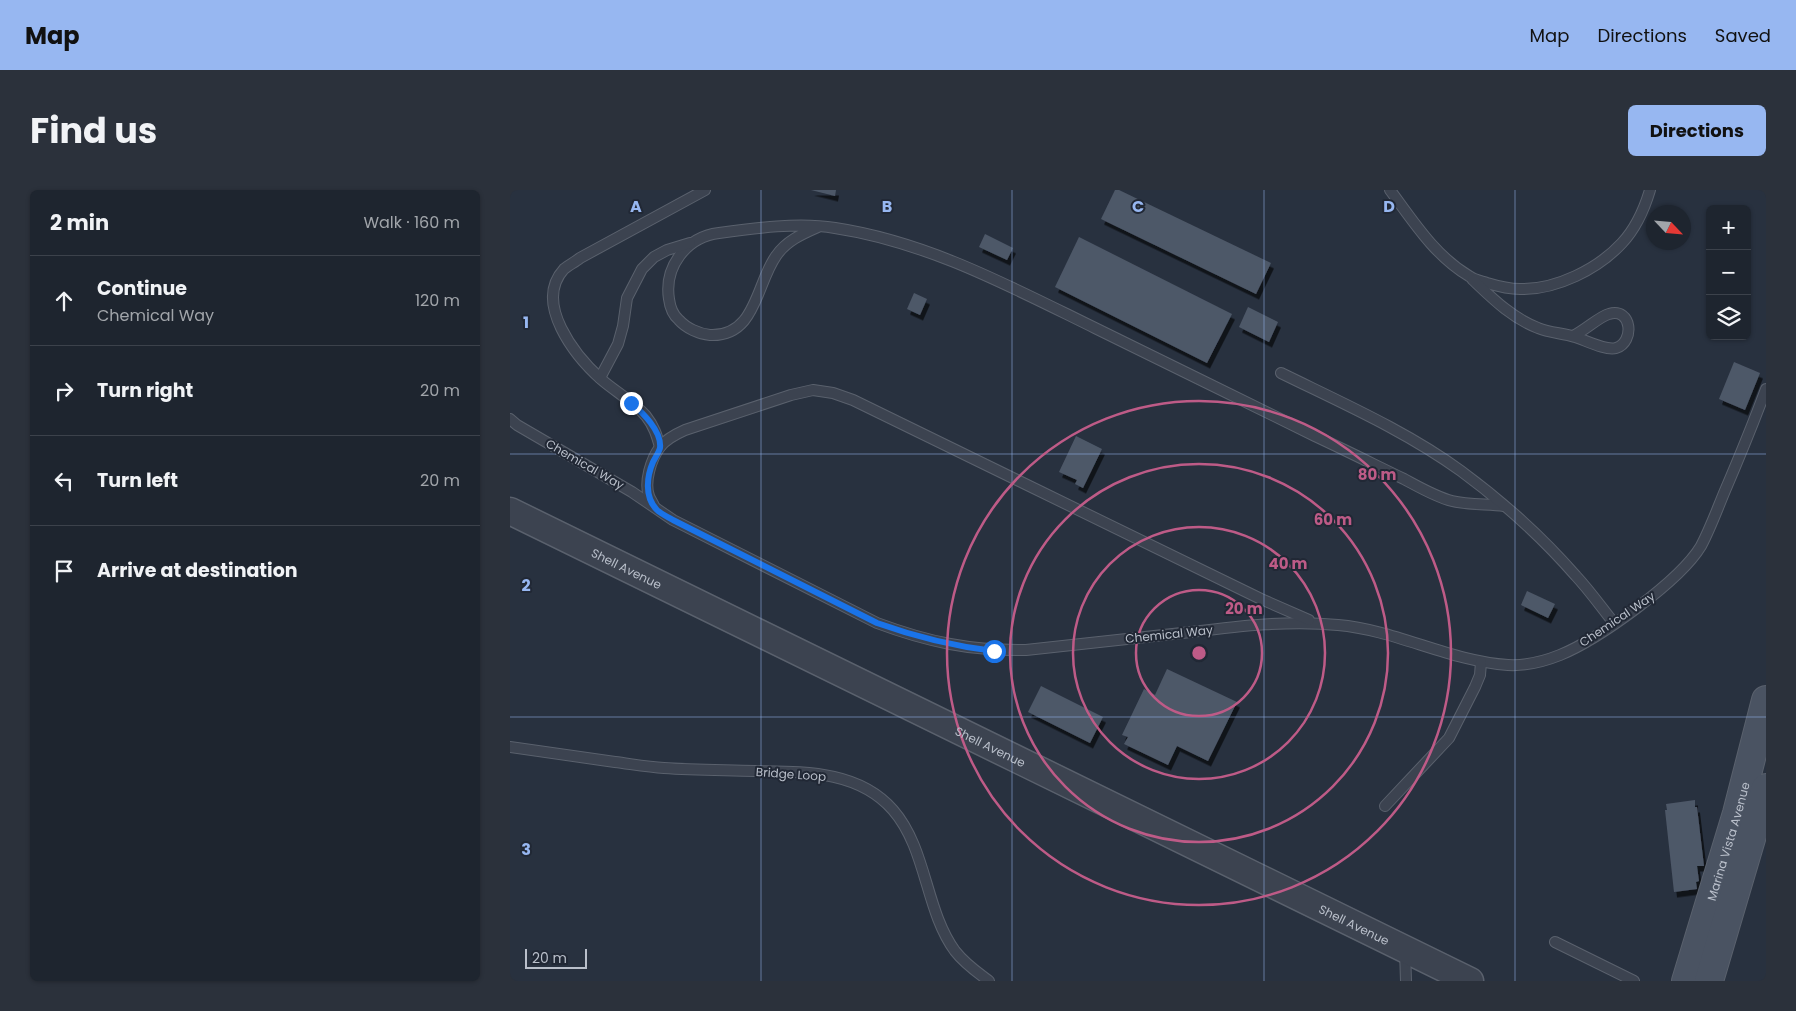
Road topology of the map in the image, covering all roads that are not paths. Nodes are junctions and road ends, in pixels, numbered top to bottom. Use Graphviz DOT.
graph roads {
  1 [pos="705,190"];
  2 [pos="1390,190"];
  3 [pos="1650,190"];
  4 [pos="818,227"];
  5 [pos="691,243"];
  6 [pos="1471,278"];
  7 [pos="1573,336"];
  8 [pos="1281,374"];
  9 [pos="600,378"];
  10 [pos="1766,389"];
  11 [pos="510,419"];
  12 [pos="660,447"];
  13 [pos="1504,506"];
  14 [pos="656,509"];
  15 [pos="510,512"];
  16 [pos="1315,623"];
  17 [pos="1614,623"];
  18 [pos="1481,662"];
  19 [pos="1766,700"];
  20 [pos="510,747"];
  21 [pos="1766,788"];
  22 [pos="1385,806"];
  23 [pos="1555,942"];
  24 [pos="1405,949"];
  25 [pos="989,981"];
  26 [pos="1406,981"];
  27 [pos="1470,981"];
  28 [pos="1634,981"];
  29 [pos="1686,981"];
  30 [pos="1709,981"];
  1 -- 9 [label="lane"];
  2 -- 6 [label="lane"];
  3 -- 6 [label="lane"];
  4 -- 5 [label="lane"];
  4 -- 5 [label="lane"];
  4 -- 13 [label="lane"];
  5 -- 9 [label="lane"];
  6 -- 7 [label="lane"];
  7 -- 7 [label="lane"];
  8 -- 13 [label="lane"];
  9 -- 12 [label="lane"];
  10 -- 17 [label="lane, Chemical Way"];
  11 -- 14 [label="lane, Chemical Way"];
  12 -- 14 [label="lane"];
  12 -- 16 [label="lane"];
  13 -- 17 [label="lane"];
  14 -- 16 [label="lane, Chemical Way"];
  15 -- 24 [label="street, Shell Avenue"];
  16 -- 18 [label="lane, Chemical Way"];
  17 -- 18 [label="lane, Chemical Way"];
  18 -- 22 [label="lane"];
  19 -- 29 [label="main road, Marina Vista Avenue"];
  20 -- 25 [label="lane, Bridge Loop"];
  21 -- 30 [label="main road, Marina Vista Avenue"];
  23 -- 28 [label="lane"];
  24 -- 26 [label="lane"];
  24 -- 27 [label="street, Shell Avenue"];
}
